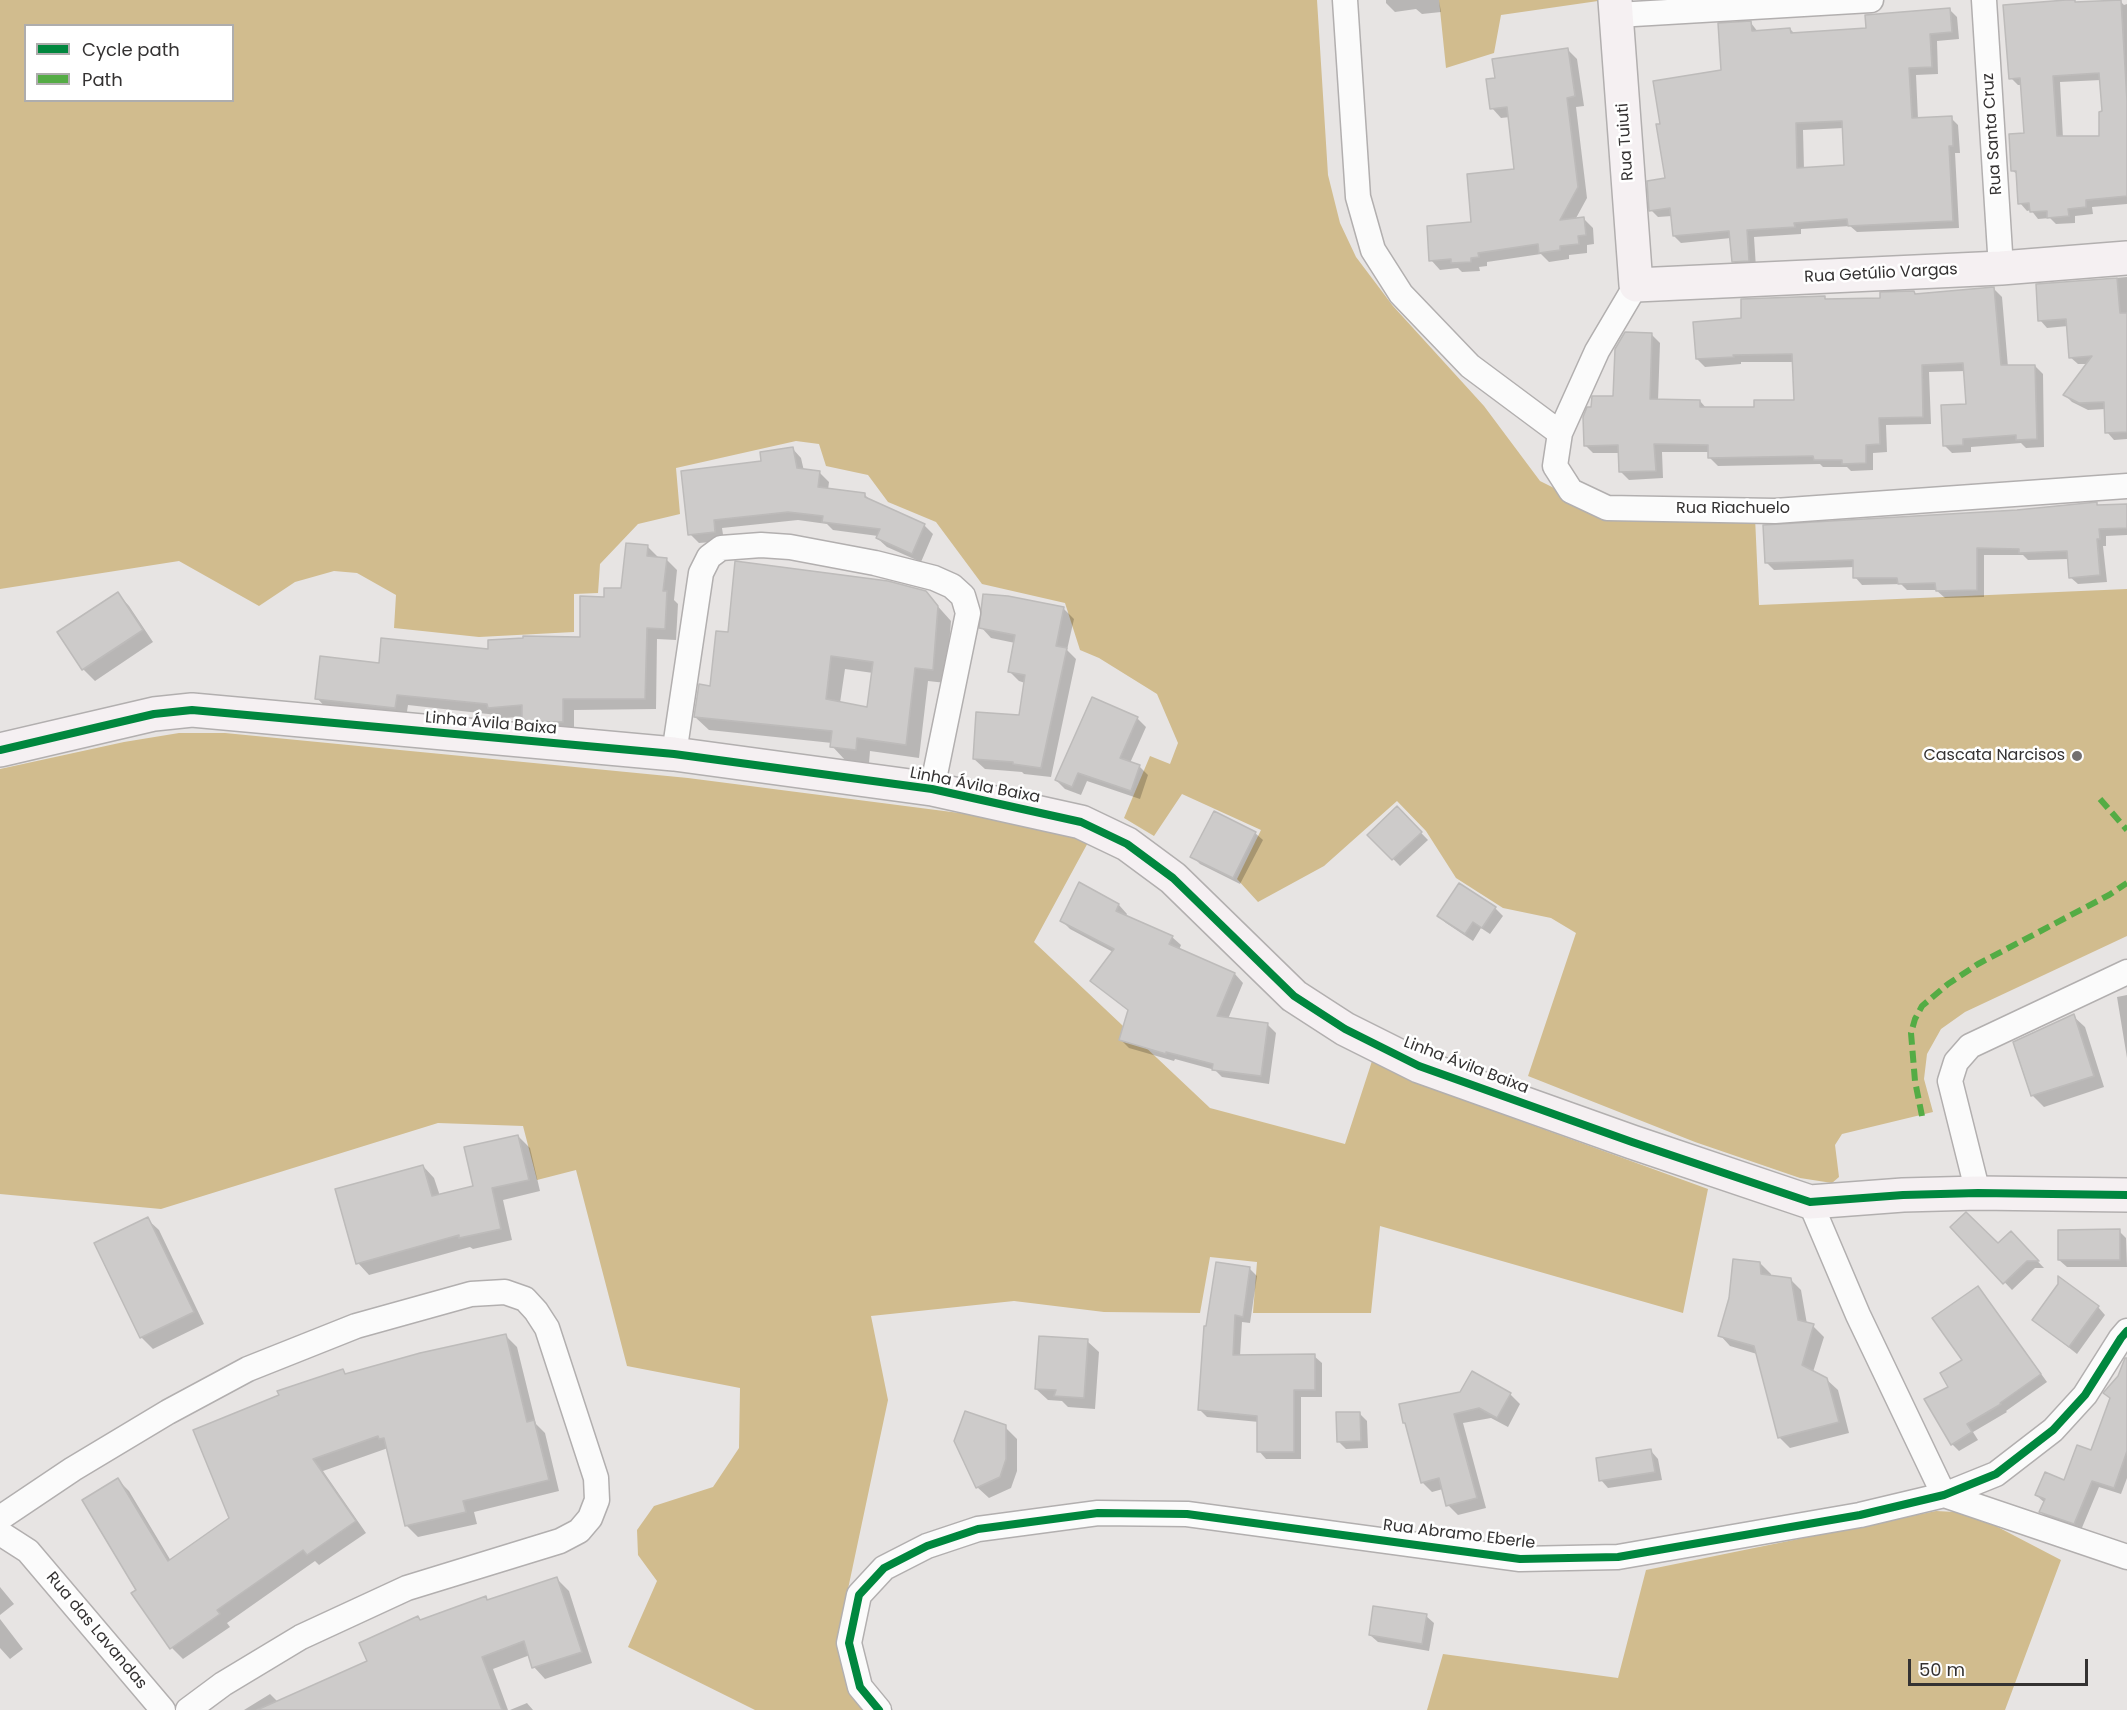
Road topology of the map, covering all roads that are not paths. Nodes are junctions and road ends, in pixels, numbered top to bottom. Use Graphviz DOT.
graph roads {
  1 [pos="1345,0"];
  2 [pos="1871,0"];
  3 [pos="1984,0"];
  4 [pos="1616,7"];
  5 [pos="2127,258"];
  6 [pos="2001,268"];
  7 [pos="1636,285"];
  8 [pos="1560,433"];
  9 [pos="2127,486"];
  10 [pos="0,750"];
  11 [pos="674,754"];
  12 [pos="932,789"];
  13 [pos="2127,972"];
  14 [pos="1978,1193"];
  15 [pos="2127,1195"];
  16 [pos="1809,1202"];
  17 [pos="2127,1331"];
  18 [pos="1944,1496"];
  19 [pos="4,1507"];
  20 [pos="0,1533"];
  21 [pos="28,1551"];
  22 [pos="2127,1557"];
  23 [pos="163,1710"];
  24 [pos="188,1710"];
  25 [pos="879,1710"];
  1 -- 8 [label="street"];
  2 -- 4 [label="street"];
  3 -- 6 [label="street, Rua Santa Cruz"];
  4 -- 7 [label="street, Rua Tuiuti"];
  5 -- 6 [label="street, Rua Getúlio Vargas"];
  6 -- 7 [label="street, Rua Getúlio Vargas"];
  7 -- 8 [label="street, Rua Riachuelo"];
  8 -- 9 [label="street, Rua Riachuelo"];
  10 -- 11 [label="street, Linha Ávila Baixa"];
  11 -- 12 [label="street, Linha Ávila Baixa"];
  11 -- 12 [label="street"];
  12 -- 16 [label="street, Linha Ávila Baixa"];
  13 -- 14 [label="street"];
  14 -- 15 [label="street"];
  14 -- 16 [label="street"];
  16 -- 18 [label="street"];
  17 -- 18 [label="street, Rua Abramo Eberle"];
  18 -- 22 [label="street"];
  18 -- 25 [label="street, Rua Abramo Eberle"];
  19 -- 21 [label="street, Rua das Lavandas"];
  19 -- 24 [label="street"];
  20 -- 21 [label="street, Rua das Lavandas"];
  21 -- 23 [label="street, Rua das Lavandas"];
}
